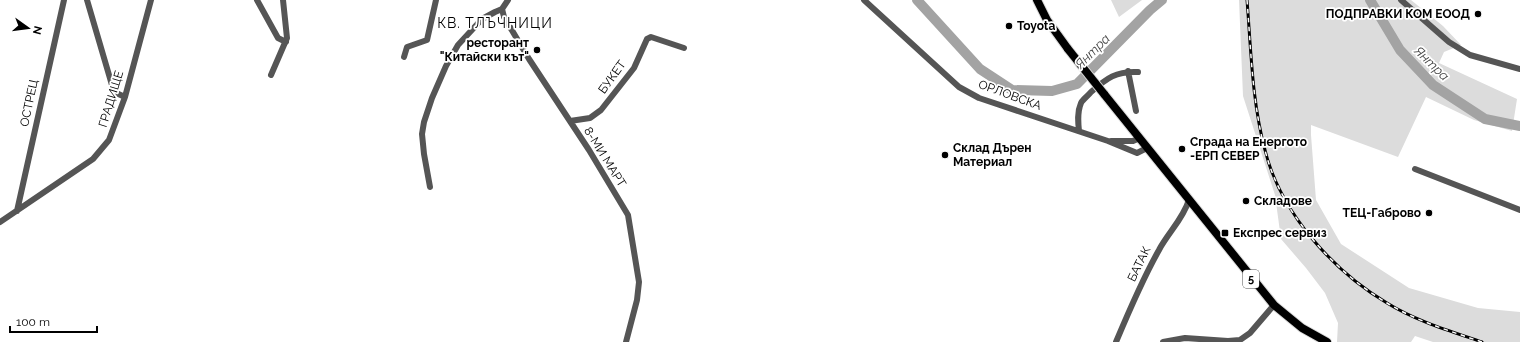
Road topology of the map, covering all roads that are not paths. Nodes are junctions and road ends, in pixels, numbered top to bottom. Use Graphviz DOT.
graph roads {
  1 [pos="64,0"];
  2 [pos="87,0"];
  3 [pos="150,0"];
  4 [pos="257,0"];
  5 [pos="284,0"];
  6 [pos="436,0"];
  7 [pos="508,0"];
  8 [pos="864,0"];
  9 [pos="1037,0"];
  10 [pos="1401,0"];
  11 [pos="502,9"];
  12 [pos="286,42"];
  13 [pos="684,48"];
  14 [pos="404,57"];
  15 [pos="1520,69"];
  16 [pos="1128,71"];
  17 [pos="1138,72"];
  18 [pos="272,75"];
  19 [pos="124,97"];
  20 [pos="1136,111"];
  21 [pos="570,121"];
  22 [pos="1079,131"];
  23 [pos="1140,138"];
  24 [pos="1108,141"];
  25 [pos="1148,148"];
  26 [pos="1415,169"];
  27 [pos="430,187"];
  28 [pos="1189,200"];
  29 [pos="1520,210"];
  30 [pos="17,211"];
  31 [pos="0,222"];
  32 [pos="1274,305"];
  33 [pos="626,342"];
  34 [pos="1116,342"];
  35 [pos="1163,342"];
  36 [pos="1327,342"];
  1 -- 30 [label="street, ОСТРЕЦ"];
  2 -- 19 [label="street"];
  3 -- 19 [label="street, ГРАДИЩЕ"];
  4 -- 12 [label="street"];
  5 -- 12 [label="street"];
  6 -- 14 [label="street"];
  7 -- 11 [label="street"];
  8 -- 22 [label="street, ОРЛОВСКА"];
  9 -- 23 [label="main road, 5, bridge"];
  10 -- 15 [label="street"];
  11 -- 21 [label="street, 8-МИ МАРТ"];
  11 -- 27 [label="street"];
  12 -- 18 [label="street"];
  13 -- 21 [label="street, БУКЕТ"];
  16 -- 17 [label="street"];
  16 -- 20 [label="street"];
  16 -- 22 [label="street"];
  19 -- 30 [label="street, ГРАДИЩЕ"];
  21 -- 33 [label="street, 8-МИ МАРТ"];
  22 -- 24 [label="street, ОРЛОВСКА"];
  23 -- 24 [label="street, ОРЛОВСКА"];
  23 -- 25 [label="main road, 5"];
  24 -- 25 [label="street, ОРЛОВСКА"];
  25 -- 28 [label="main road, 5"];
  26 -- 29 [label="street"];
  28 -- 32 [label="main road, 5"];
  28 -- 34 [label="street, БАТАК"];
  30 -- 31 [label="street, ГРАДИЩЕ"];
  32 -- 35 [label="street"];
  32 -- 36 [label="main road, 5"];
}
